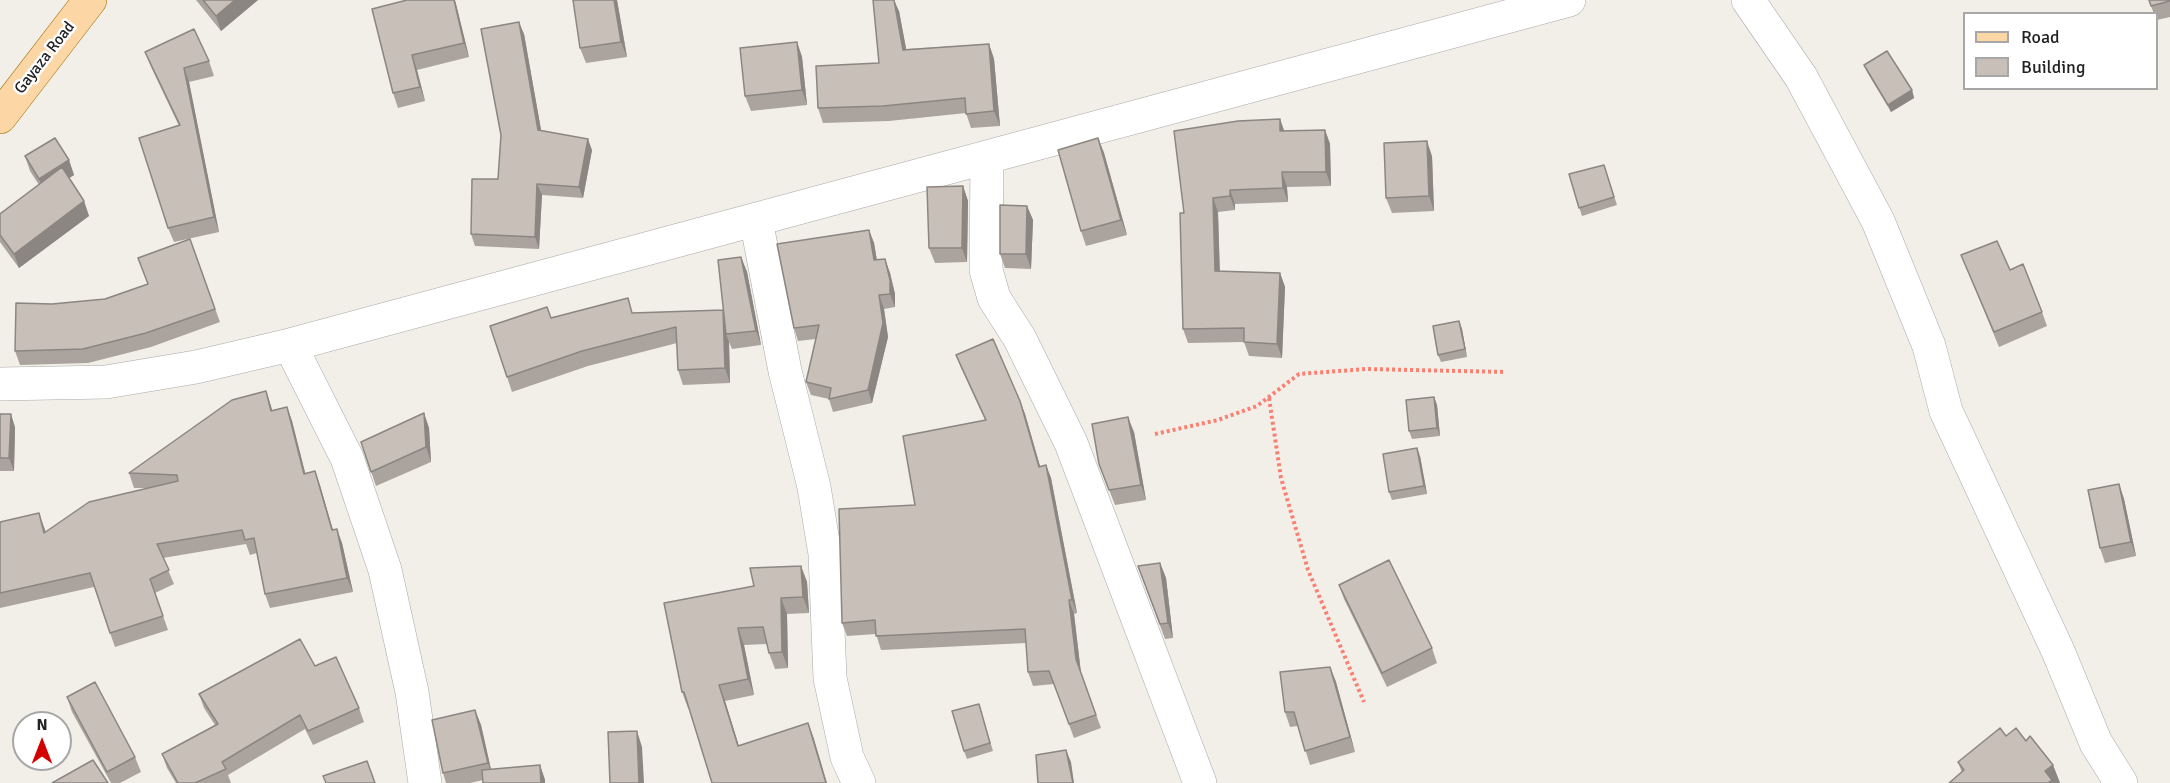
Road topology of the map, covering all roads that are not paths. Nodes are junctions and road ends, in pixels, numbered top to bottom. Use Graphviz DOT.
graph roads {
  1 [pos="90,0"];
  2 [pos="1569,0"];
  3 [pos="1748,0"];
  4 [pos="0,117"];
  5 [pos="987,158"];
  6 [pos="756,220"];
  7 [pos="290,345"];
  8 [pos="0,384"];
  9 [pos="424,783"];
  10 [pos="859,783"];
  11 [pos="1200,783"];
  12 [pos="2121,783"];
  1 -- 4 [label="main road, Gayaza Road"];
  2 -- 5 [label="street"];
  3 -- 12 [label="street"];
  5 -- 6 [label="street"];
  5 -- 11 [label="street"];
  6 -- 7 [label="street"];
  6 -- 10 [label="street"];
  7 -- 8 [label="street"];
  7 -- 9 [label="street"];
}
